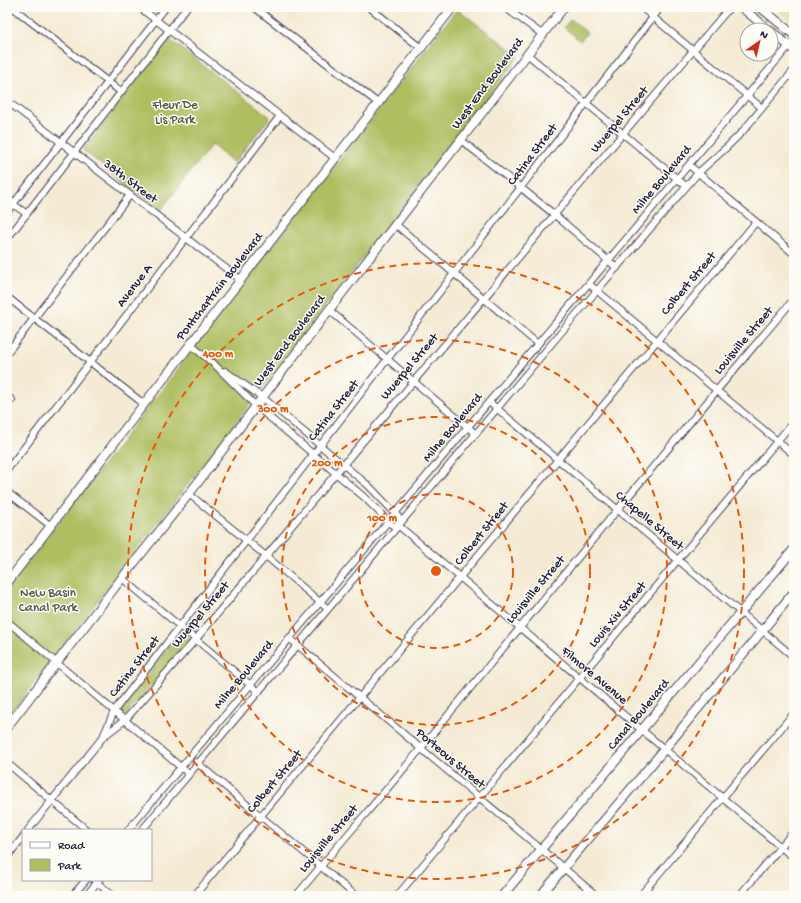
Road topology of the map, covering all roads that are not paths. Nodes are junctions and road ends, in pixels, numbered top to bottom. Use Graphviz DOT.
graph roads {
  1 [pos="12,7"];
  2 [pos="139,7"];
  3 [pos="166,7"];
  4 [pos="187,7"];
  5 [pos="254,7"];
  6 [pos="369,7"];
  7 [pos="453,7"];
  8 [pos="506,7"];
  9 [pos="564,7"];
  10 [pos="641,7"];
  11 [pos="661,7"];
  12 [pos="730,7"];
  13 [pos="741,7"];
  14 [pos="760,7"];
  15 [pos="653,17"];
  16 [pos="156,20"];
  17 [pos="759,22"];
  18 [pos="169,31"];
  19 [pos="542,34"];
  20 [pos="794,35"];
  21 [pos="779,37"];
  22 [pos="792,45"];
  23 [pos="421,48"];
  24 [pos="693,50"];
  25 [pos="527,54"];
  26 [pos="794,70"];
  27 [pos="108,82"];
  28 [pos="121,92"];
  29 [pos="748,96"];
  30 [pos="7,101"];
  31 [pos="586,102"];
  32 [pos="378,103"];
  33 [pos="762,108"];
  34 [pos="280,116"];
  35 [pos="624,133"];
  36 [pos="461,140"];
  37 [pos="61,142"];
  38 [pos="74,153"];
  39 [pos="335,158"];
  40 [pos="689,165"];
  41 [pos="698,173"];
  42 [pos="678,178"];
  43 [pos="686,186"];
  44 [pos="522,188"];
  45 [pos="130,195"];
  46 [pos="7,200"];
  47 [pos="13,204"];
  48 [pos="7,212"];
  49 [pos="27,214"];
  50 [pos="555,215"];
  51 [pos="756,222"];
  52 [pos="396,224"];
  53 [pos="185,238"];
  54 [pos="7,239"];
  55 [pos="794,254"];
  56 [pos="608,261"];
  57 [pos="617,268"];
  58 [pos="454,273"];
  59 [pos="241,280"];
  60 [pos="589,284"];
  61 [pos="597,291"];
  62 [pos="7,297"];
  63 [pos="483,298"];
  64 [pos="794,299"];
  65 [pos="329,310"];
  66 [pos="34,318"];
  67 [pos="656,340"];
  68 [pos="538,344"];
  69 [pos="190,345"];
  70 [pos="7,353"];
  71 [pos="388,359"];
  72 [pos="91,362"];
  73 [pos="212,362"];
  74 [pos="414,380"];
  75 [pos="716,390"];
  76 [pos="262,397"];
  77 [pos="489,402"];
  78 [pos="144,404"];
  79 [pos="256,406"];
  80 [pos="497,409"];
  81 [pos="794,421"];
  82 [pos="468,427"];
  83 [pos="476,434"];
  84 [pos="777,441"];
  85 [pos="321,445"];
  86 [pos="314,455"];
  87 [pos="794,455"];
  88 [pos="558,459"];
  89 [pos="343,464"];
  90 [pos="7,470"];
  91 [pos="337,472"];
  92 [pos="7,492"];
  93 [pos="189,494"];
  94 [pos="618,510"];
  95 [pos="395,514"];
  96 [pos="388,521"];
  97 [pos="51,526"];
  98 [pos="398,526"];
  99 [pos="247,541"];
  100 [pos="794,549"];
  101 [pos="266,556"];
  102 [pos="678,560"];
  103 [pos="122,578"];
  104 [pos="460,579"];
  105 [pos="7,583"];
  106 [pos="794,592"];
  107 [pos="321,602"];
  108 [pos="328,609"];
  109 [pos="741,612"];
  110 [pos="7,621"];
  111 [pos="181,626"];
  112 [pos="519,628"];
  113 [pos="762,630"];
  114 [pos="289,638"];
  115 [pos="196,639"];
  116 [pos="298,646"];
  117 [pos="794,656"];
  118 [pos="57,663"];
  119 [pos="580,678"];
  120 [pos="250,684"];
  121 [pos="259,692"];
  122 [pos="360,698"];
  123 [pos="114,711"];
  124 [pos="794,713"];
  125 [pos="125,720"];
  126 [pos="7,727"];
  127 [pos="642,730"];
  128 [pos="103,737"];
  129 [pos="421,748"];
  130 [pos="665,749"];
  131 [pos="190,757"];
  132 [pos="7,763"];
  133 [pos="198,764"];
  134 [pos="181,767"];
  135 [pos="189,774"];
  136 [pos="480,798"];
  137 [pos="722,798"];
  138 [pos="52,800"];
  139 [pos="260,816"];
  140 [pos="29,829"];
  141 [pos="86,829"];
  142 [pos="129,829"];
  143 [pos="143,829"];
  144 [pos="794,831"];
  145 [pos="22,838"];
  146 [pos="781,847"];
  147 [pos="541,849"];
  148 [pos="7,857"];
  149 [pos="794,858"];
  150 [pos="320,866"];
  151 [pos="564,868"];
  152 [pos="85,881"];
  153 [pos="97,881"];
  154 [pos="72,896"];
  155 [pos="86,896"];
  156 [pos="113,896"];
  157 [pos="194,896"];
  158 [pos="296,896"];
  159 [pos="356,896"];
  160 [pos="397,896"];
  161 [pos="502,896"];
  162 [pos="540,896"];
  163 [pos="597,896"];
  164 [pos="640,896"];
  165 [pos="738,896"];
  1 -- 27 [label="street"];
  2 -- 16 [label="street"];
  3 -- 16 [label="street"];
  4 -- 18 [label="street"];
  5 -- 32 [label="street"];
  6 -- 23 [label="street"];
  7 -- 23 [label="main road, Pontchartrain Boulevard"];
  8 -- 19 [label="street"];
  9 -- 19 [label="main road, West End Boulevard"];
  10 -- 15 [label="street"];
  11 -- 15 [label="street, Catina Street"];
  12 -- 24 [label="street, Wuerpel Street"];
  13 -- 17 [label="main road"];
  14 -- 20 [label="main road"];
  15 -- 24 [label="street"];
  15 -- 31 [label="street, Catina Street"];
  16 -- 18 [label="street"];
  16 -- 27 [label="street"];
  18 -- 28 [label="street"];
  18 -- 34 [label="street"];
  19 -- 25 [label="main road, West End Boulevard"];
  21 -- 22 [label="main road"];
  22 -- 29 [label="street, Milne Boulevard"];
  23 -- 32 [label="main road, Pontchartrain Boulevard"];
  24 -- 29 [label="street"];
  24 -- 35 [label="street, Wuerpel Street"];
  25 -- 31 [label="street"];
  25 -- 36 [label="main road, West End Boulevard"];
  26 -- 33 [label="street, Milne Boulevard"];
  27 -- 28 [label="street"];
  27 -- 37 [label="street"];
  28 -- 38 [label="street"];
  29 -- 33 [label="street"];
  29 -- 40 [label="street, Milne Boulevard"];
  30 -- 37 [label="street, 38th Street"];
  31 -- 35 [label="street"];
  31 -- 44 [label="street, Catina Street"];
  32 -- 39 [label="main road, Pontchartrain Boulevard"];
  33 -- 41 [label="street, Milne Boulevard"];
  34 -- 39 [label="street"];
  34 -- 53 [label="street, Avenue A"];
  35 -- 42 [label="street"];
  35 -- 50 [label="street, Wuerpel Street"];
  36 -- 44 [label="street"];
  36 -- 52 [label="main road, West End Boulevard"];
  37 -- 38 [label="street, 38th Street"];
  37 -- 47 [label="street"];
  38 -- 45 [label="street, 38th Street"];
  38 -- 49 [label="street"];
  39 -- 59 [label="main road, Pontchartrain Boulevard"];
  40 -- 41 [label="street"];
  40 -- 42 [label="street, Milne Boulevard"];
  41 -- 43 [label="street, Milne Boulevard"];
  41 -- 51 [label="street"];
  42 -- 43 [label="street"];
  42 -- 56 [label="street, Milne Boulevard"];
  43 -- 57 [label="street, Milne Boulevard"];
  44 -- 50 [label="street"];
  44 -- 58 [label="street, Catina Street"];
  45 -- 53 [label="street, 38th Street"];
  45 -- 66 [label="street"];
  46 -- 47 [label="street"];
  47 -- 48 [label="street"];
  47 -- 49 [label="street"];
  49 -- 54 [label="street"];
  50 -- 56 [label="street"];
  50 -- 63 [label="street, Wuerpel Street"];
  51 -- 55 [label="street"];
  51 -- 67 [label="street, Colbert Street"];
  52 -- 58 [label="street"];
  52 -- 65 [label="main road, West End Boulevard"];
  53 -- 59 [label="street, 38th Street"];
  53 -- 72 [label="street, Avenue A"];
  56 -- 57 [label="street"];
  56 -- 60 [label="street, Milne Boulevard"];
  57 -- 61 [label="street, Milne Boulevard"];
  58 -- 63 [label="street"];
  58 -- 71 [label="street, Catina Street"];
  59 -- 69 [label="main road, Pontchartrain Boulevard"];
  60 -- 61 [label="street"];
  60 -- 68 [label="street, Milne Boulevard"];
  61 -- 67 [label="street"];
  61 -- 80 [label="street, Milne Boulevard"];
  62 -- 66 [label="street"];
  63 -- 68 [label="street"];
  63 -- 74 [label="street, Wuerpel Street"];
  64 -- 75 [label="street, Louisville Street"];
  65 -- 71 [label="street"];
  65 -- 76 [label="main road, West End Boulevard"];
  66 -- 70 [label="street"];
  66 -- 72 [label="street"];
  67 -- 75 [label="street"];
  67 -- 88 [label="street, Colbert Street"];
  68 -- 77 [label="street, Milne Boulevard"];
  69 -- 73 [label="street, Filmore Avenue"];
  69 -- 78 [label="main road, Pontchartrain Boulevard"];
  71 -- 74 [label="street"];
  71 -- 85 [label="street, Catina Street"];
  72 -- 78 [label="street"];
  72 -- 90 [label="street, Avenue A"];
  73 -- 76 [label="street, Filmore Avenue"];
  73 -- 79 [label="street, Filmore Avenue"];
  74 -- 82 [label="street"];
  74 -- 89 [label="street, Wuerpel Street"];
  75 -- 84 [label="street"];
  75 -- 94 [label="street, Louisville Street"];
  76 -- 79 [label="main road, West End Boulevard"];
  76 -- 85 [label="street, Filmore Avenue"];
  77 -- 80 [label="street, Chapelle Street"];
  77 -- 82 [label="street, Milne Boulevard"];
  78 -- 97 [label="main road, Pontchartrain Boulevard"];
  79 -- 86 [label="street, Filmore Avenue"];
  79 -- 93 [label="main road, West End Boulevard"];
  80 -- 83 [label="street, Milne Boulevard"];
  80 -- 88 [label="street, Chapelle Street"];
  81 -- 84 [label="street, Louis Xiv Street"];
  82 -- 83 [label="street"];
  82 -- 95 [label="street, Milne Boulevard"];
  83 -- 98 [label="street, Milne Boulevard"];
  84 -- 87 [label="street"];
  84 -- 102 [label="street, Louis Xiv Street"];
  85 -- 86 [label="street, Catina Street"];
  85 -- 89 [label="street, Filmore Avenue"];
  86 -- 91 [label="street, Filmore Avenue"];
  86 -- 99 [label="street, Catina Street"];
  88 -- 94 [label="street, Chapelle Street"];
  88 -- 104 [label="street, Colbert Street"];
  89 -- 91 [label="street, Wuerpel Street"];
  89 -- 95 [label="street, Filmore Avenue"];
  91 -- 96 [label="street, Filmore Avenue"];
  91 -- 101 [label="street, Wuerpel Street"];
  92 -- 97 [label="street"];
  93 -- 99 [label="street"];
  93 -- 103 [label="main road, West End Boulevard"];
  94 -- 102 [label="street, Chapelle Street"];
  94 -- 112 [label="street, Louisville Street"];
  95 -- 96 [label="street, Milne Boulevard"];
  95 -- 98 [label="street, Filmore Avenue"];
  96 -- 98 [label="street, Filmore Avenue"];
  96 -- 107 [label="street, Milne Boulevard"];
  97 -- 105 [label="main road, Pontchartrain Boulevard"];
  98 -- 104 [label="street, Filmore Avenue"];
  98 -- 108 [label="street, Milne Boulevard"];
  99 -- 101 [label="street"];
  99 -- 111 [label="street, Catina Street"];
  100 -- 109 [label="main road, Canal Boulevard"];
  101 -- 107 [label="street"];
  101 -- 115 [label="street, Wuerpel Street"];
  102 -- 109 [label="street, Chapelle Street"];
  102 -- 119 [label="street, Louis Xiv Street"];
  103 -- 111 [label="street"];
  103 -- 118 [label="main road, West End Boulevard"];
  104 -- 112 [label="street, Filmore Avenue"];
  104 -- 122 [label="street, Colbert Street"];
  106 -- 113 [label="main road"];
  107 -- 108 [label="street"];
  107 -- 114 [label="street, Milne Boulevard"];
  108 -- 116 [label="street, Milne Boulevard"];
  109 -- 113 [label="street, Chapelle Street"];
  109 -- 127 [label="main road, Canal Boulevard"];
  110 -- 118 [label="street"];
  111 -- 115 [label="street"];
  111 -- 123 [label="street, Catina Street"];
  112 -- 119 [label="street, Filmore Avenue"];
  112 -- 129 [label="street, Louisville Street"];
  113 -- 117 [label="street, Chapelle Street"];
  113 -- 130 [label="main road"];
  114 -- 116 [label="street, Porteous Street"];
  114 -- 120 [label="street, Milne Boulevard"];
  115 -- 120 [label="street"];
  115 -- 125 [label="street, Wuerpel Street"];
  116 -- 121 [label="street, Milne Boulevard"];
  116 -- 122 [label="street, Porteous Street"];
  118 -- 123 [label="street"];
  118 -- 126 [label="main road, West End Boulevard"];
  119 -- 127 [label="street, Filmore Avenue"];
  119 -- 136 [label="street, Louis Xiv Street"];
  120 -- 121 [label="street"];
  120 -- 131 [label="street, Milne Boulevard"];
  121 -- 133 [label="street, Milne Boulevard"];
  122 -- 129 [label="street, Porteous Street"];
  122 -- 139 [label="street, Colbert Street"];
  123 -- 125 [label="street"];
  123 -- 128 [label="street, Catina Street"];
  124 -- 137 [label="street"];
  125 -- 128 [label="street, Wuerpel Street"];
  125 -- 134 [label="street"];
  127 -- 130 [label="street, Filmore Avenue"];
  127 -- 147 [label="main road, Canal Boulevard"];
  128 -- 138 [label="street, Catina Street"];
  129 -- 136 [label="street, Porteous Street"];
  129 -- 150 [label="street, Louisville Street"];
  130 -- 137 [label="street, Filmore Avenue"];
  130 -- 151 [label="main road"];
  131 -- 133 [label="street"];
  131 -- 134 [label="street, Milne Boulevard"];
  132 -- 138 [label="street"];
  133 -- 135 [label="street, Milne Boulevard"];
  133 -- 139 [label="street"];
  134 -- 135 [label="street"];
  134 -- 142 [label="street, Milne Boulevard"];
  135 -- 143 [label="street, Milne Boulevard"];
  136 -- 147 [label="street, Porteous Street"];
  136 -- 160 [label="street, Louis Xiv Street"];
  137 -- 146 [label="street, Filmore Avenue"];
  137 -- 164 [label="street"];
  138 -- 140 [label="street, Catina Street"];
  138 -- 141 [label="street"];
  139 -- 150 [label="street"];
  139 -- 157 [label="street, Colbert Street"];
  144 -- 146 [label="street"];
  145 -- 148 [label="street"];
  146 -- 149 [label="street, Filmore Avenue"];
  146 -- 165 [label="street"];
  147 -- 151 [label="street, Porteous Street"];
  147 -- 161 [label="main road, Canal Boulevard"];
  150 -- 158 [label="street, Louisville Street"];
  150 -- 159 [label="street"];
  151 -- 162 [label="main road"];
  151 -- 163 [label="street, Porteous Street"];
  152 -- 154 [label="street"];
  153 -- 155 [label="street"];
  153 -- 156 [label="street"];
}
